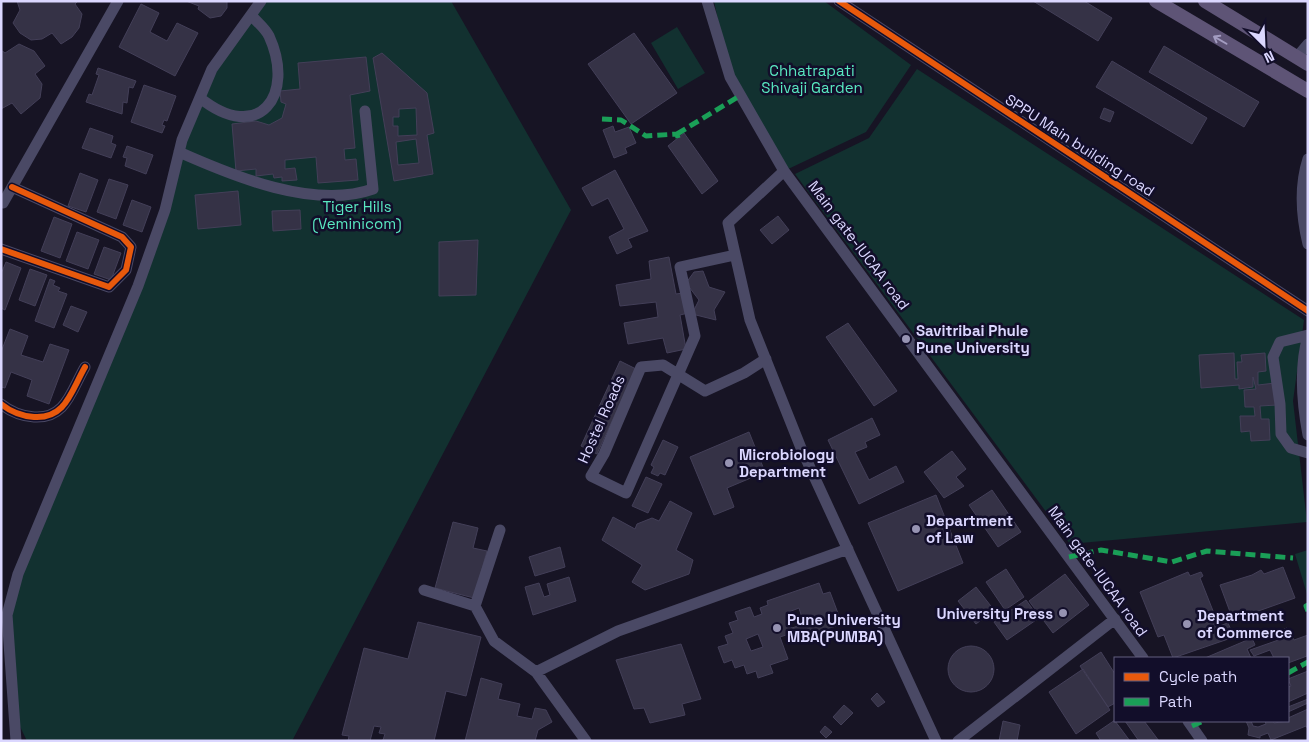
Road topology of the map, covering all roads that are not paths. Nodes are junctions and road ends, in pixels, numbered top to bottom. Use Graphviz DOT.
graph roads {
  1 [pos="118,1"];
  2 [pos="262,1"];
  3 [pos="707,1"];
  4 [pos="839,1"];
  5 [pos="1156,1"];
  6 [pos="1205,1"];
  7 [pos="251,16"];
  8 [pos="1308,44"];
  9 [pos="1302,60"];
  10 [pos="1308,91"];
  11 [pos="200,98"];
  12 [pos="365,111"];
  13 [pos="179,152"];
  14 [pos="1308,159"];
  15 [pos="784,171"];
  16 [pos="12,187"];
  17 [pos="2,204"];
  18 [pos="1308,244"];
  19 [pos="1,249"];
  20 [pos="736,255"];
  21 [pos="1308,311"];
  22 [pos="1308,336"];
  23 [pos="766,359"];
  24 [pos="85,367"];
  25 [pos="679,374"];
  26 [pos="1,404"];
  27 [pos="1308,435"];
  28 [pos="1308,453"];
  29 [pos="500,530"];
  30 [pos="848,549"];
  31 [pos="424,590"];
  32 [pos="475,606"];
  33 [pos="1116,620"];
  34 [pos="1142,657"];
  35 [pos="536,672"];
  36 [pos="1189,722"];
  37 [pos="16,741"];
  38 [pos="586,741"];
  39 [pos="936,741"];
  40 [pos="958,741"];
  41 [pos="1202,741"];
  1 -- 16 [label="street"];
  2 -- 7 [label="street"];
  3 -- 15 [label="street, Main gate-IUCAA road"];
  4 -- 21 [label="street, SPPU Main building road"];
  10 -- 5 [label="main road, one-way"];
  6 -- 9 [label="main road"];
  7 -- 11 [label="street"];
  7 -- 11 [label="street"];
  8 -- 9 [label="street"];
  11 -- 13 [label="street"];
  12 -- 13 [label="street"];
  13 -- 37 [label="street"];
  14 -- 18 [label="street"];
  15 -- 20 [label="street"];
  15 -- 33 [label="street, Main gate-IUCAA road"];
  16 -- 17 [label="street"];
  16 -- 19 [label="street"];
  20 -- 23 [label="street"];
  20 -- 25 [label="street, Hostel Roads"];
  22 -- 27 [label="street"];
  22 -- 28 [label="street"];
  23 -- 25 [label="street"];
  23 -- 30 [label="street"];
  24 -- 26 [label="street"];
  25 -- 25 [label="street, Hostel Roads"];
  29 -- 32 [label="street"];
  30 -- 35 [label="street"];
  30 -- 39 [label="street"];
  31 -- 32 [label="street"];
  32 -- 35 [label="street"];
  33 -- 34 [label="street, Main gate-IUCAA road"];
  33 -- 40 [label="street"];
  35 -- 38 [label="street"];
  36 -- 41 [label="street"];
}
